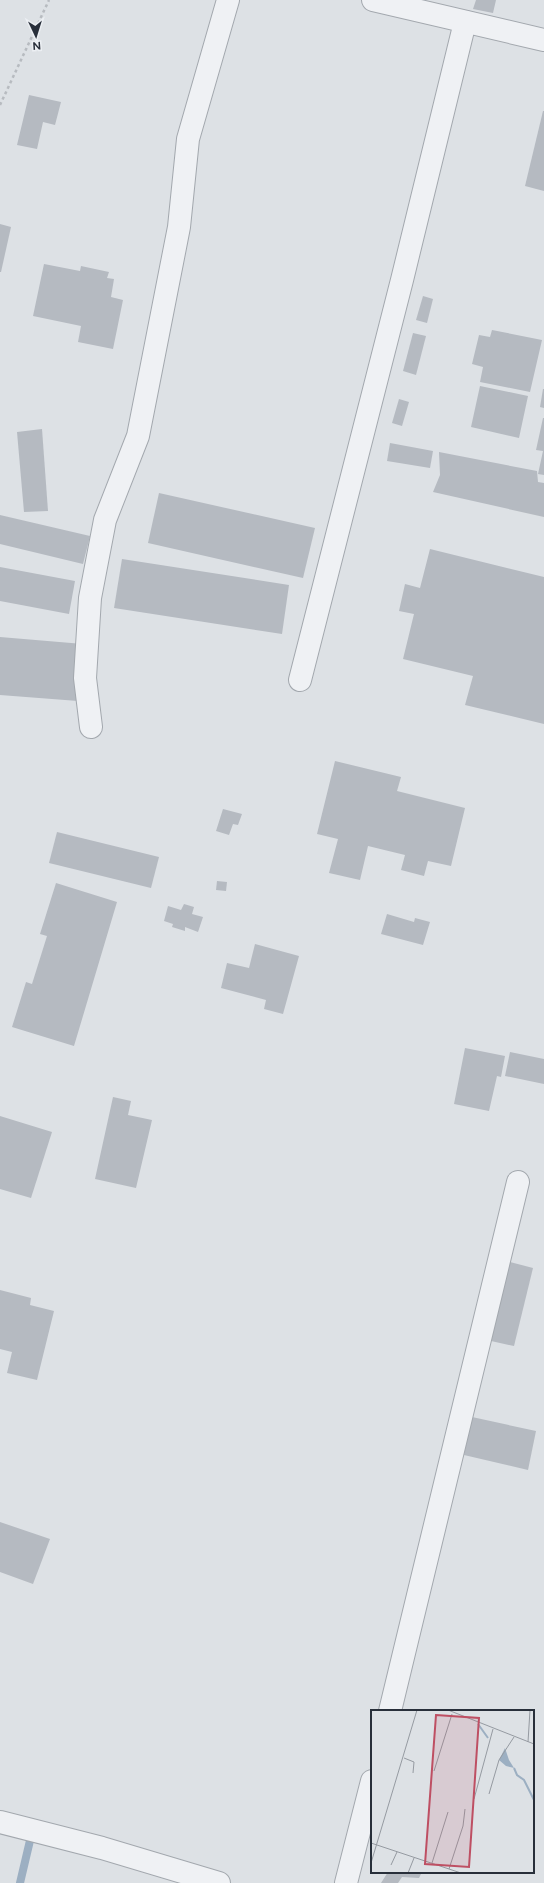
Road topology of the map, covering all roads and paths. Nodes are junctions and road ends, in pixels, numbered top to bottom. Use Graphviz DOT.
graph roads {
  1 [pos="48,0"];
  2 [pos="228,0"];
  3 [pos="373,0"];
  4 [pos="465,22"];
  5 [pos="544,40"];
  6 [pos="0,105"];
  7 [pos="300,680"];
  8 [pos="92,727"];
  9 [pos="518,1182"];
  10 [pos="390,1710"];
  11 [pos="371,1785"];
  12 [pos="0,1822"];
  13 [pos="219,1883"];
  14 [pos="346,1883"];
  1 -- 6 [label="path"];
  2 -- 8 [label="street"];
  3 -- 4 [label="street"];
  4 -- 5 [label="street"];
  4 -- 7 [label="street"];
  9 -- 10 [label="street"];
  11 -- 14 [label="street"];
  12 -- 13 [label="street"];
}
